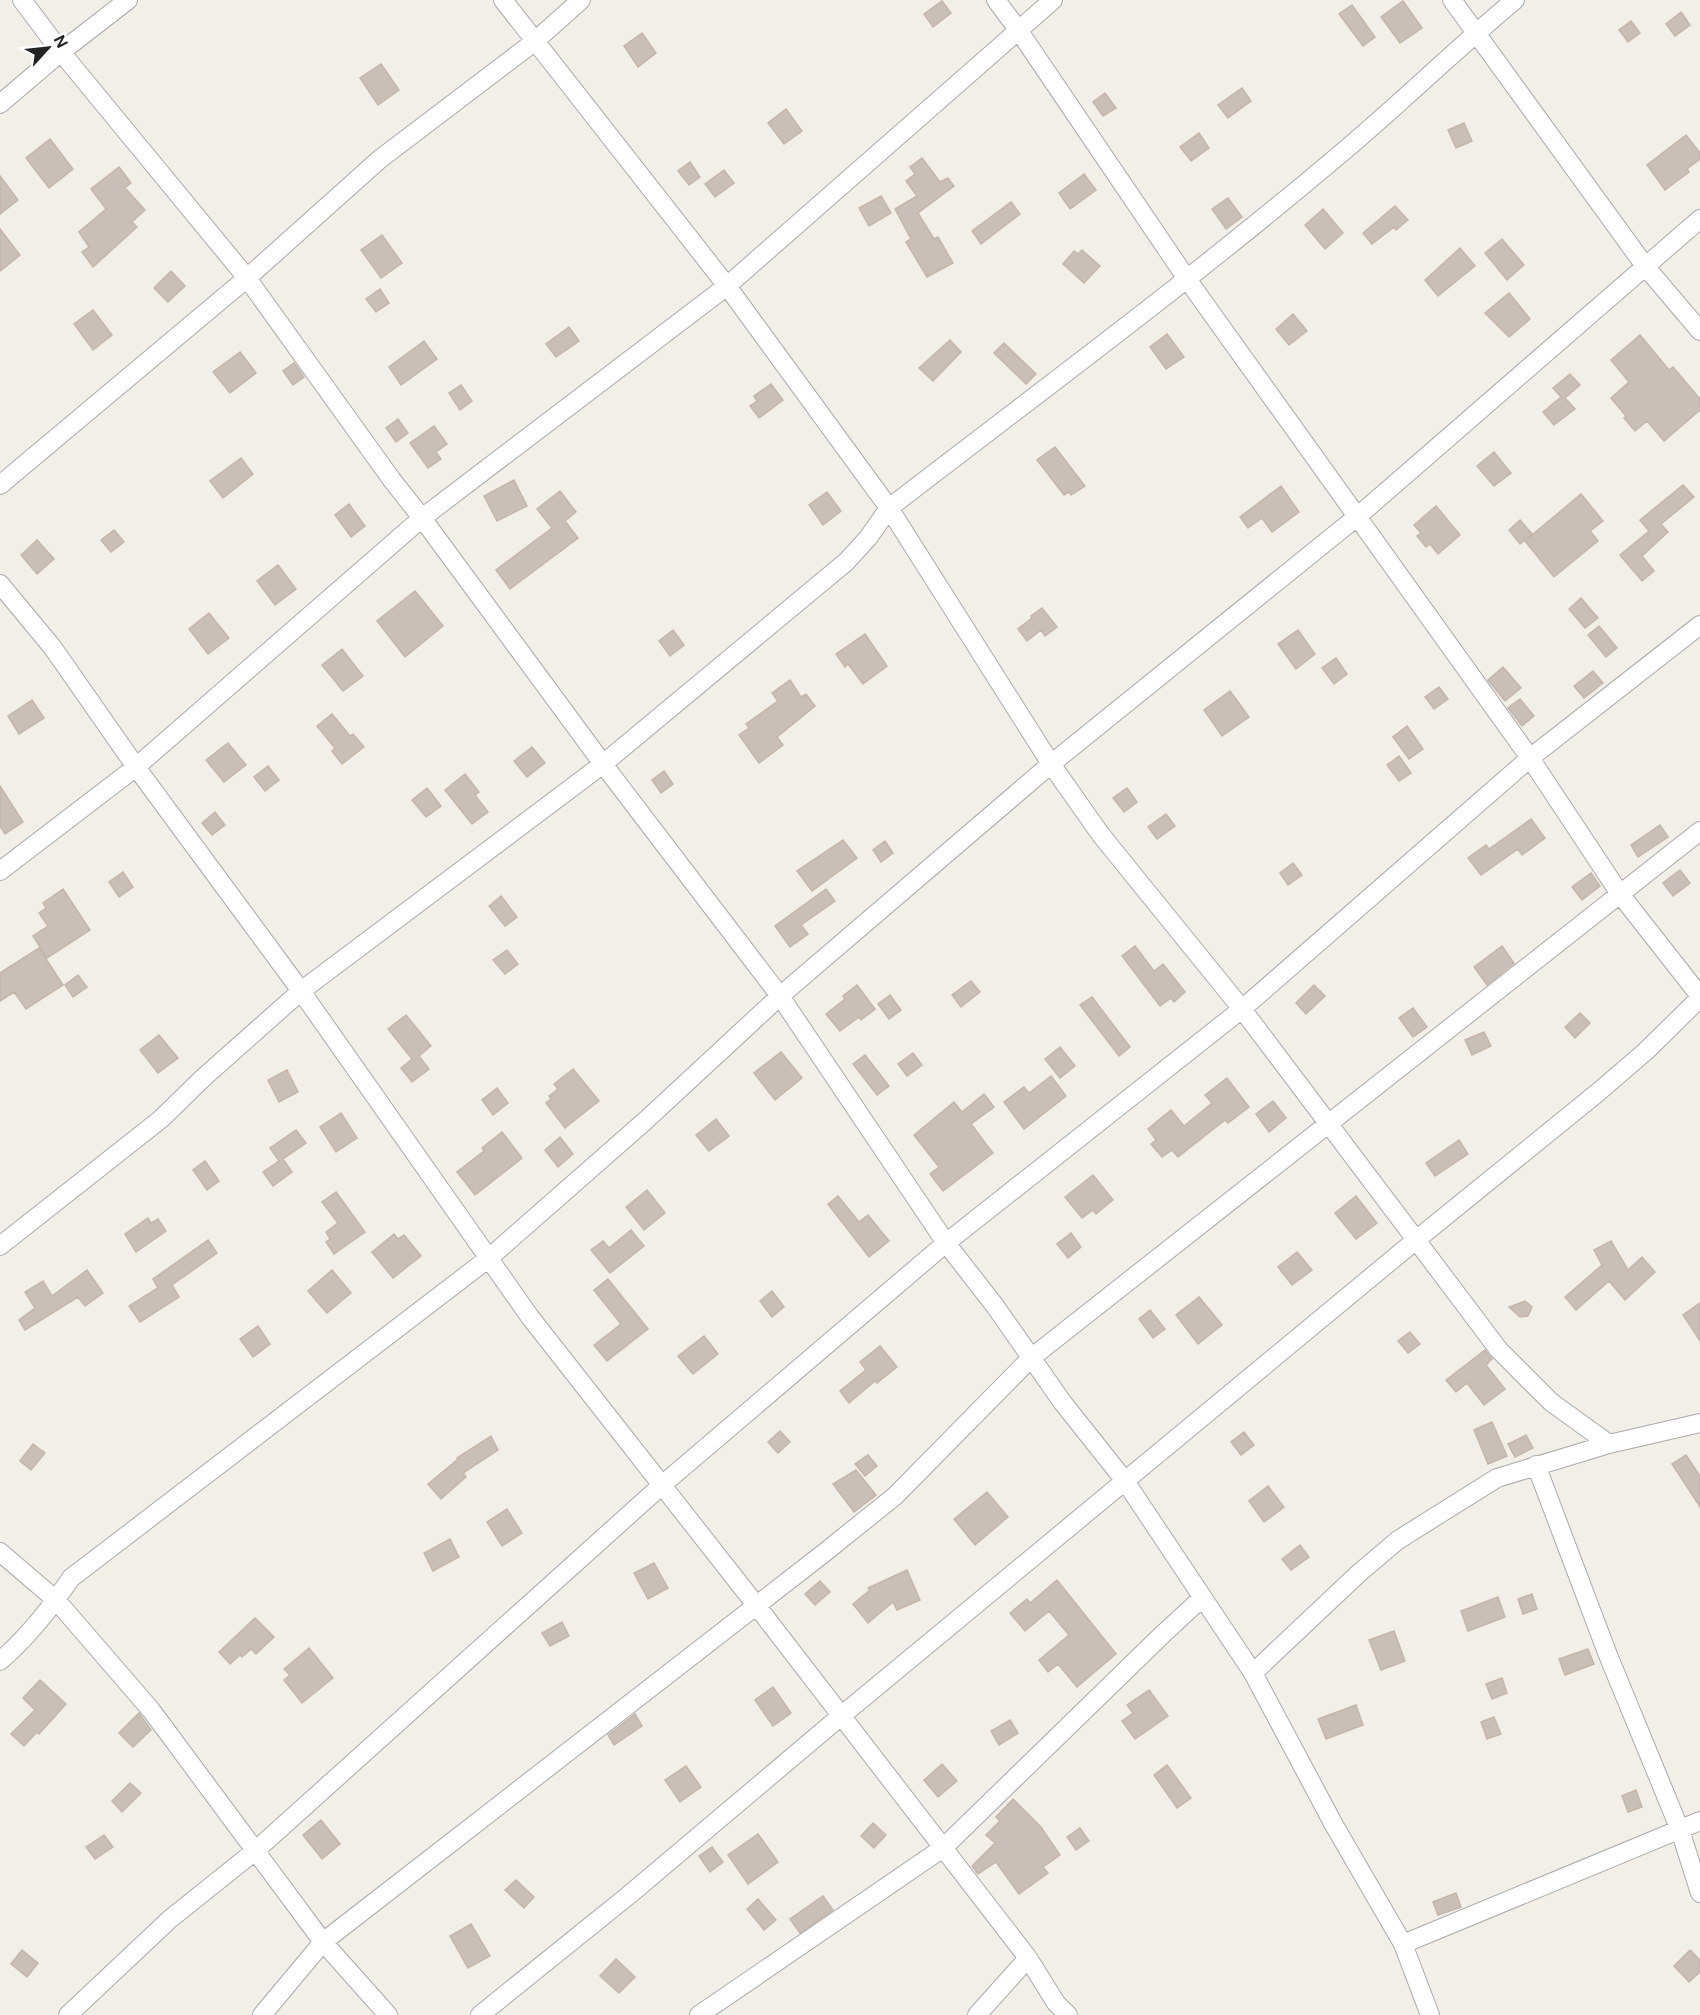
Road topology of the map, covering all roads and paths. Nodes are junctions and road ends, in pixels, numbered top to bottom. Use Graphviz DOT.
graph roads {
  1 [pos="22,0"];
  2 [pos="128,0"];
  3 [pos="503,0"];
  4 [pos="581,0"];
  5 [pos="996,0"];
  6 [pos="1053,0"];
  7 [pos="1452,0"];
  8 [pos="1515,0"];
  9 [pos="1019,31"];
  10 [pos="1476,32"];
  11 [pos="534,42"];
  12 [pos="61,52"];
  13 [pos="0,104"];
  14 [pos="1700,219"];
  15 [pos="1645,266"];
  16 [pos="247,278"];
  17 [pos="1187,279"];
  18 [pos="727,286"];
  19 [pos="1700,331"];
  20 [pos="0,485"];
  21 [pos="889,508"];
  22 [pos="1358,516"];
  23 [pos="422,518"];
  24 [pos="0,584"];
  25 [pos="1700,625"];
  26 [pos="1530,758"];
  27 [pos="603,764"];
  28 [pos="1051,764"];
  29 [pos="136,767"];
  30 [pos="1700,831"];
  31 [pos="0,872"];
  32 [pos="1620,894"];
  33 [pos="301,991"];
  34 [pos="780,996"];
  35 [pos="1700,997"];
  36 [pos="1242,1009"];
  37 [pos="1328,1122"];
  38 [pos="1416,1240"];
  39 [pos="946,1243"];
  40 [pos="0,1246"];
  41 [pos="489,1258"];
  42 [pos="1031,1358"];
  43 [pos="1700,1423"];
  44 [pos="1609,1444"];
  45 [pos="1536,1465"];
  46 [pos="1125,1481"];
  47 [pos="662,1485"];
  48 [pos="0,1552"];
  49 [pos="1202,1598"];
  50 [pos="56,1600"];
  51 [pos="756,1605"];
  52 [pos="0,1661"];
  53 [pos="1253,1673"];
  54 [pos="841,1716"];
  55 [pos="1700,1821"];
  56 [pos="1680,1830"];
  57 [pos="943,1848"];
  58 [pos="255,1851"];
  59 [pos="1700,1893"];
  60 [pos="324,1942"];
  61 [pos="1403,1944"];
  62 [pos="1028,1958"];
  63 [pos="68,2015"];
  64 [pos="262,2015"];
  65 [pos="388,2015"];
  66 [pos="480,2015"];
  67 [pos="699,2015"];
  68 [pos="977,2015"];
  69 [pos="1068,2015"];
  70 [pos="1430,2015"];
  1 -- 12 [label="street"];
  2 -- 12 [label="street"];
  3 -- 11 [label="street"];
  4 -- 11 [label="street"];
  5 -- 9 [label="street"];
  6 -- 9 [label="street"];
  7 -- 10 [label="street"];
  8 -- 10 [label="street"];
  9 -- 17 [label="street"];
  9 -- 18 [label="street"];
  10 -- 15 [label="street"];
  10 -- 17 [label="street"];
  11 -- 16 [label="street"];
  11 -- 18 [label="street"];
  12 -- 13 [label="street"];
  12 -- 16 [label="street"];
  14 -- 15 [label="street"];
  15 -- 19 [label="street"];
  15 -- 22 [label="street"];
  16 -- 20 [label="street"];
  16 -- 23 [label="street"];
  17 -- 21 [label="street"];
  17 -- 22 [label="street"];
  18 -- 21 [label="street"];
  18 -- 23 [label="street"];
  21 -- 27 [label="street"];
  21 -- 28 [label="street"];
  22 -- 26 [label="street"];
  22 -- 28 [label="street"];
  23 -- 27 [label="street"];
  23 -- 29 [label="street"];
  24 -- 29 [label="street"];
  25 -- 26 [label="street"];
  26 -- 32 [label="street"];
  26 -- 36 [label="street"];
  27 -- 33 [label="street"];
  27 -- 34 [label="street"];
  28 -- 34 [label="street"];
  28 -- 36 [label="street"];
  29 -- 31 [label="street"];
  29 -- 33 [label="street"];
  30 -- 32 [label="street"];
  32 -- 35 [label="street"];
  32 -- 37 [label="street"];
  33 -- 40 [label="street"];
  33 -- 41 [label="street"];
  34 -- 39 [label="street"];
  34 -- 41 [label="street"];
  35 -- 38 [label="street"];
  36 -- 37 [label="street"];
  36 -- 39 [label="street"];
  37 -- 38 [label="street"];
  37 -- 42 [label="street"];
  38 -- 44 [label="street"];
  38 -- 46 [label="street"];
  39 -- 42 [label="street"];
  39 -- 47 [label="street"];
  41 -- 47 [label="street"];
  41 -- 50 [label="street"];
  42 -- 46 [label="street"];
  42 -- 51 [label="street"];
  43 -- 44 [label="street"];
  44 -- 45 [label="street"];
  45 -- 53 [label="street"];
  45 -- 56 [label="street"];
  46 -- 49 [label="street"];
  46 -- 54 [label="street"];
  47 -- 51 [label="street"];
  47 -- 58 [label="street"];
  48 -- 50 [label="street"];
  49 -- 53 [label="street"];
  49 -- 57 [label="street"];
  50 -- 52 [label="street"];
  50 -- 58 [label="street"];
  51 -- 54 [label="street"];
  51 -- 60 [label="street"];
  53 -- 61 [label="street"];
  54 -- 57 [label="street"];
  54 -- 66 [label="street"];
  55 -- 56 [label="street"];
  56 -- 59 [label="street"];
  56 -- 61 [label="street"];
  57 -- 62 [label="street"];
  57 -- 67 [label="street"];
  58 -- 60 [label="street"];
  58 -- 63 [label="street"];
  60 -- 64 [label="street"];
  60 -- 65 [label="street"];
  61 -- 70 [label="street"];
  62 -- 68 [label="street"];
  62 -- 69 [label="street"];
}
